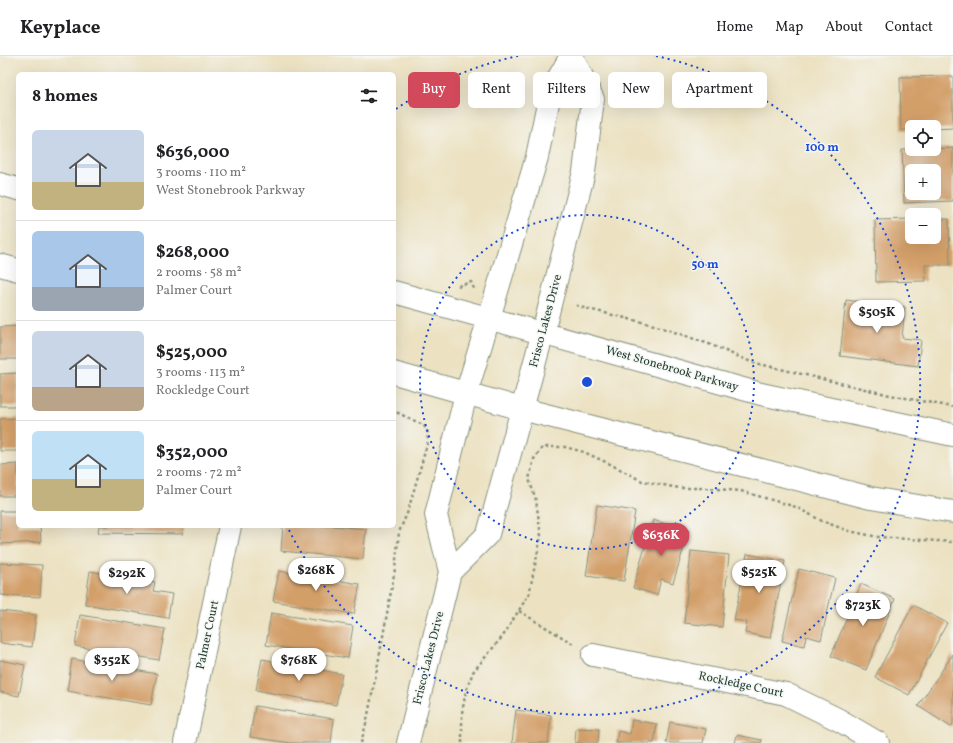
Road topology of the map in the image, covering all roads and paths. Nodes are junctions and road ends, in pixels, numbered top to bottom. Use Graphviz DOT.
graph roads {
  1 [pos="571,56"];
  2 [pos="0,184"];
  3 [pos="16,188"];
  4 [pos="0,265"];
  5 [pos="16,269"];
  6 [pos="396,293"];
  7 [pos="576,305"];
  8 [pos="489,318"];
  9 [pos="543,332"];
  10 [pos="396,374"];
  11 [pos="466,394"];
  12 [pos="953,407"];
  13 [pos="522,409"];
  14 [pos="396,412"];
  15 [pos="953,435"];
  16 [pos="953,512"];
  17 [pos="230,528"];
  18 [pos="953,542"];
  19 [pos="450,572"];
  20 [pos="519,611"];
  21 [pos="593,655"];
  22 [pos="185,743"];
  23 [pos="360,743"];
  24 [pos="408,743"];
  25 [pos="462,743"];
  26 [pos="878,743"];
  1 -- 8 [label="street, Frisco Lakes Drive"];
  1 -- 9 [label="street, Frisco Lakes Drive"];
  2 -- 3 [label="street"];
  4 -- 5 [label="street"];
  6 -- 8 [label="street, West Stonebrook Parkway"];
  7 -- 12 [label="path"];
  8 -- 9 [label="street, West Stonebrook Parkway"];
  8 -- 11 [label="street, Frisco Lakes Drive"];
  9 -- 13 [label="street, Frisco Lakes Drive"];
  9 -- 15 [label="street, West Stonebrook Parkway"];
  10 -- 11 [label="street"];
  11 -- 13 [label="street"];
  11 -- 19 [label="street, Frisco Lakes Drive"];
  13 -- 16 [label="street"];
  13 -- 19 [label="street, Frisco Lakes Drive"];
  14 -- 23 [label="path"];
  17 -- 22 [label="street, Palmer Court"];
  18 -- 20 [label="path"];
  19 -- 24 [label="street, Frisco Lakes Drive"];
  20 -- 21 [label="path"];
  20 -- 25 [label="path"];
  21 -- 26 [label="street, Rockledge Court"];
}
